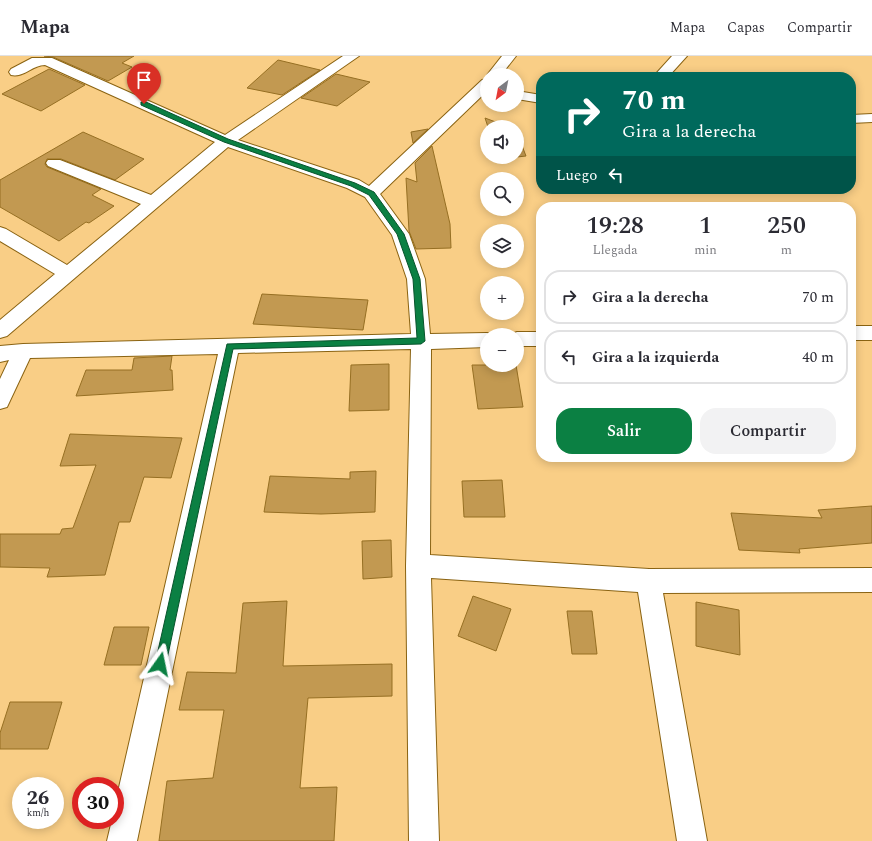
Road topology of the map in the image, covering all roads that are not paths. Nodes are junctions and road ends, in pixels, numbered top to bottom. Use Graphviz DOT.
graph roads {
  1 [pos="352,56"];
  2 [pos="509,56"];
  3 [pos="680,56"];
  4 [pos="500,68"];
  5 [pos="16,72"];
  6 [pos="665,72"];
  7 [pos="480,92"];
  8 [pos="524,96"];
  9 [pos="536,98"];
  10 [pos="872,118"];
  11 [pos="856,119"];
  12 [pos="226,141"];
  13 [pos="54,163"];
  14 [pos="371,193"];
  15 [pos="152,202"];
  16 [pos="0,233"];
  17 [pos="67,273"];
  18 [pos="0,330"];
  19 [pos="872,333"];
  20 [pos="856,334"];
  21 [pos="524,339"];
  22 [pos="536,339"];
  23 [pos="480,340"];
  24 [pos="421,341"];
  25 [pos="230,346"];
  26 [pos="22,351"];
  27 [pos="0,354"];
  28 [pos="0,401"];
  29 [pos="418,566"];
  30 [pos="872,580"];
  31 [pos="649,581"];
  32 [pos="122,841"];
  33 [pos="424,841"];
  34 [pos="692,841"];
  1 -- 12 [label="street"];
  2 -- 4 [label="street"];
  3 -- 6 [label="street"];
  5 -- 12 [label="street"];
  7 -- 14 [label="street"];
  8 -- 9 [label="street"];
  10 -- 11 [label="street"];
  12 -- 14 [label="street"];
  12 -- 15 [label="street"];
  13 -- 15 [label="street"];
  14 -- 24 [label="street"];
  15 -- 17 [label="street"];
  16 -- 17 [label="street"];
  17 -- 18 [label="street"];
  19 -- 20 [label="street"];
  21 -- 22 [label="street"];
  23 -- 24 [label="street"];
  24 -- 25 [label="street"];
  24 -- 29 [label="street"];
  25 -- 26 [label="street"];
  25 -- 32 [label="street"];
  26 -- 27 [label="street"];
  26 -- 28 [label="street"];
  29 -- 31 [label="street"];
  29 -- 33 [label="street"];
  30 -- 31 [label="street"];
  31 -- 34 [label="street"];
}
